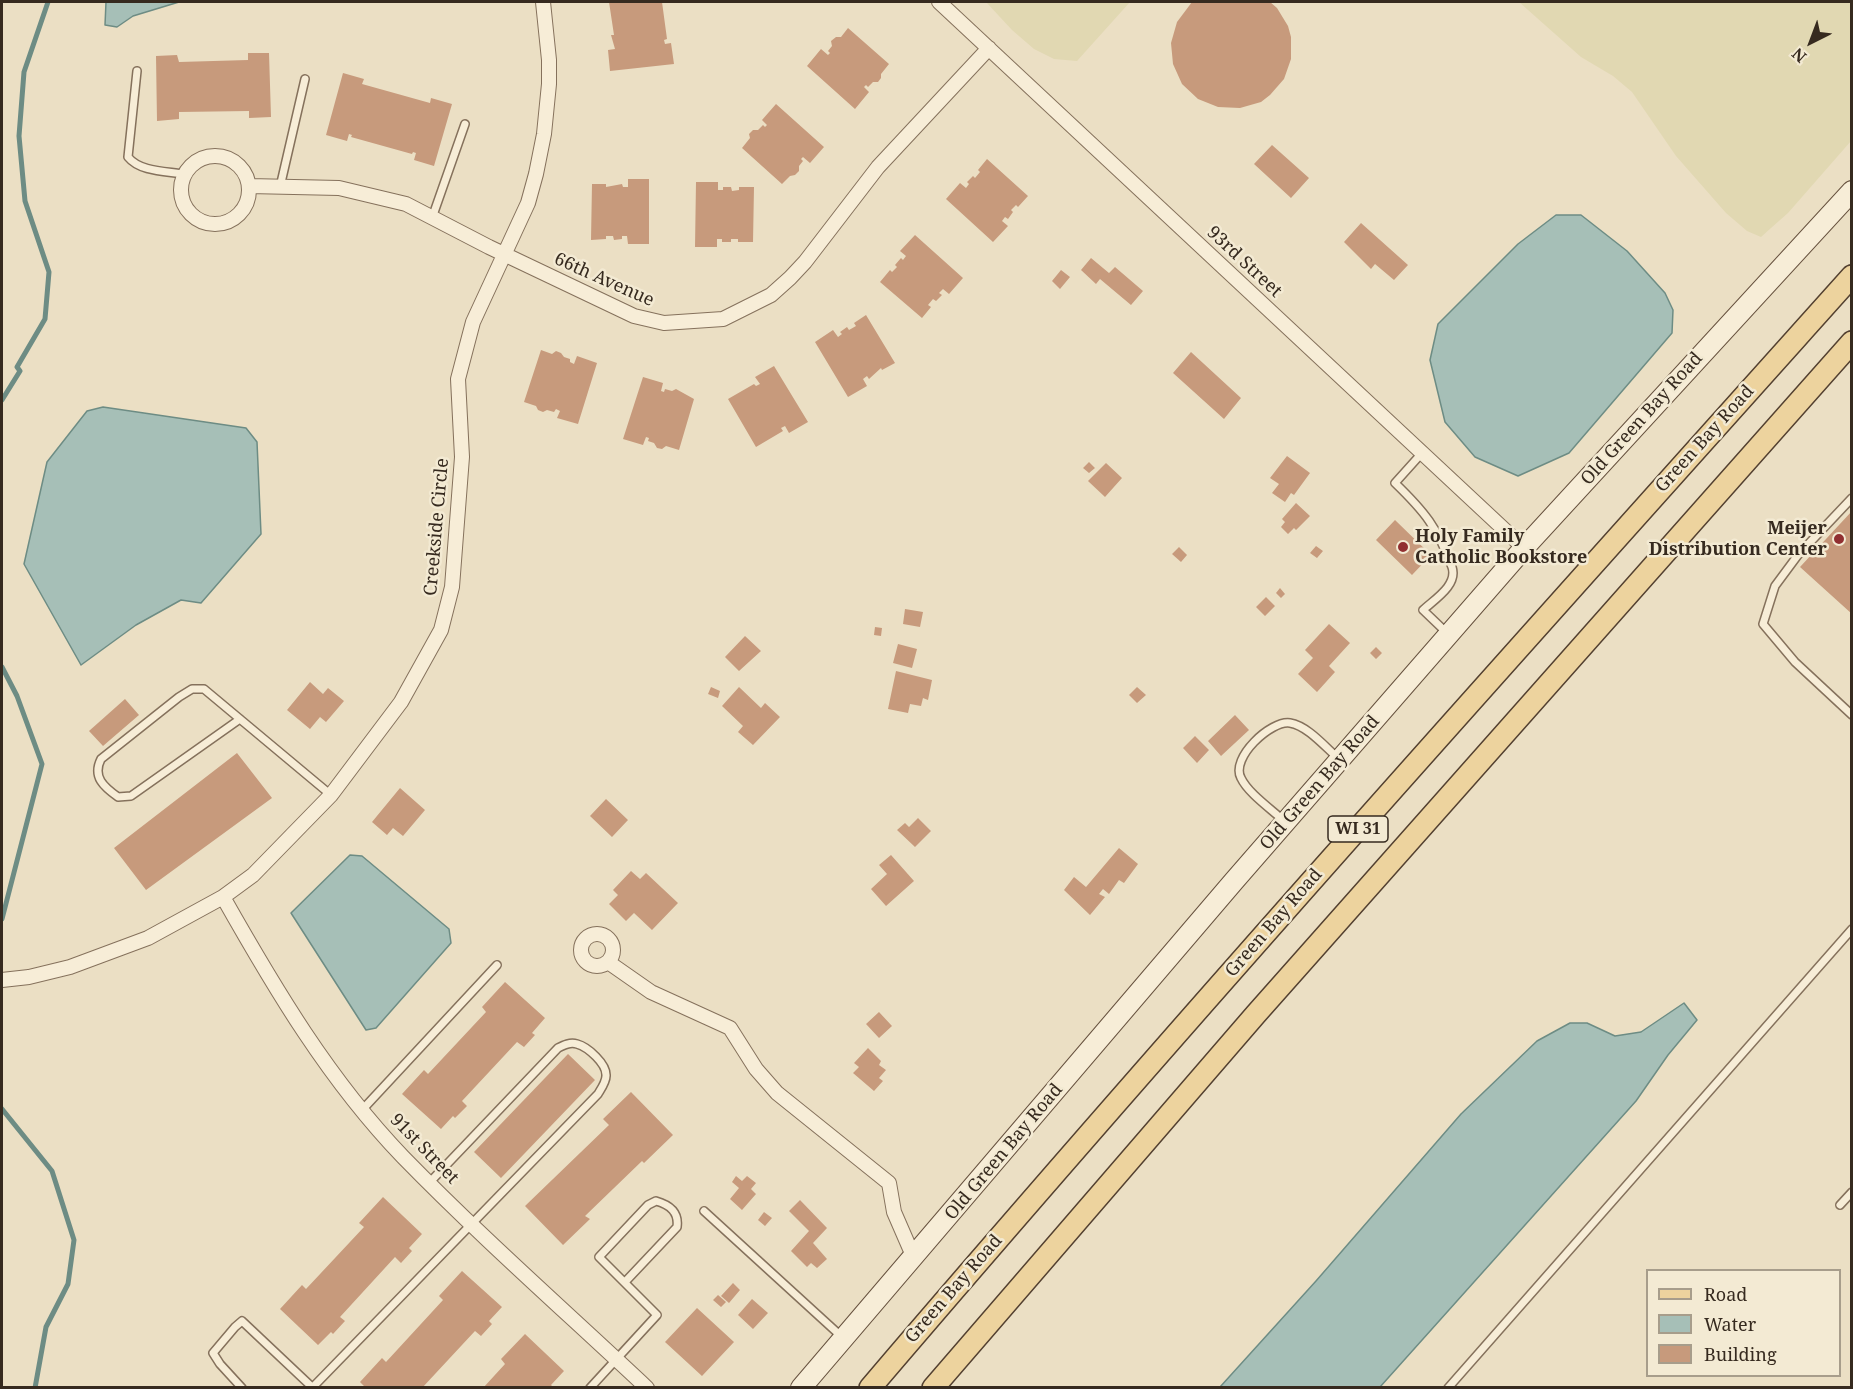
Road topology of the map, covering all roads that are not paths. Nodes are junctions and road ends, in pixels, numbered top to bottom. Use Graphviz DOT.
graph roads {
  1 [pos="543,2"];
  2 [pos="939,2"];
  3 [pos="989,48"];
  4 [pos="137,70"];
  5 [pos="305,79"];
  6 [pos="465,124"];
  7 [pos="184,174"];
  8 [pos="249,186"];
  9 [pos="280,187"];
  10 [pos="1851,190"];
  11 [pos="432,218"];
  12 [pos="506,254"];
  13 [pos="1851,276"];
  14 [pos="1851,342"];
  15 [pos="1422,453"];
  16 [pos="1851,498"];
  17 [pos="1524,548"];
  18 [pos="1449,635"];
  19 [pos="1851,715"];
  20 [pos="240,719"];
  21 [pos="1340,760"];
  22 [pos="331,795"];
  23 [pos="1286,822"];
  24 [pos="223,897"];
  25 [pos="1851,929"];
  26 [pos="608,962"];
  27 [pos="497,965"];
  28 [pos="2,980"];
  29 [pos="363,1109"];
  30 [pos="430,1182"];
  31 [pos="1851,1192"];
  32 [pos="1840,1205"];
  33 [pos="704,1211"];
  34 [pos="472,1223"];
  35 [pos="914,1258"];
  36 [pos="625,1282"];
  37 [pos="844,1339"];
  38 [pos="617,1359"];
  39 [pos="313,1387"];
  40 [pos="242,1388"];
  41 [pos="590,1388"];
  42 [pos="647,1388"];
  43 [pos="801,1388"];
  44 [pos="870,1388"];
  45 [pos="933,1388"];
  46 [pos="1448,1388"];
  1 -- 12 [label="street, Creekside Circle"];
  2 -- 3 [label="street, 93rd Street"];
  3 -- 12 [label="street, 66th Avenue"];
  3 -- 15 [label="street, 93rd Street"];
  4 -- 7 [label="lane"];
  5 -- 9 [label="lane"];
  6 -- 11 [label="lane"];
  7 -- 8 [label="street"];
  7 -- 8 [label="street"];
  8 -- 9 [label="street, 66th Avenue"];
  9 -- 11 [label="street, 66th Avenue"];
  10 -- 17 [label="street, Old Green Bay Road"];
  11 -- 12 [label="street, 66th Avenue"];
  12 -- 22 [label="street, Creekside Circle"];
  13 -- 44 [label="main road, Green Bay Road / WI 31"];
  14 -- 45 [label="main road, WI 31"];
  15 -- 17 [label="street, 93rd Street"];
  15 -- 18 [label="lane"];
  16 -- 19 [label="lane"];
  17 -- 18 [label="street, Old Green Bay Road"];
  18 -- 21 [label="street, Old Green Bay Road"];
  20 -- 20 [label="lane"];
  20 -- 22 [label="lane"];
  21 -- 23 [label="street, Old Green Bay Road"];
  21 -- 23 [label="lane"];
  22 -- 24 [label="street, Creekside Circle"];
  23 -- 35 [label="street, Old Green Bay Road"];
  24 -- 28 [label="street, Creekside Circle"];
  24 -- 29 [label="street, 91st Street"];
  25 -- 46 [label="lane"];
  26 -- 35 [label="street"];
  27 -- 29 [label="lane"];
  29 -- 30 [label="street, 91st Street"];
  30 -- 34 [label="street, 91st Street"];
  30 -- 34 [label="lane"];
  31 -- 32 [label="lane"];
  33 -- 37 [label="lane"];
  34 -- 38 [label="street, 91st Street"];
  34 -- 39 [label="lane"];
  35 -- 37 [label="street, Old Green Bay Road"];
  36 -- 36 [label="lane"];
  36 -- 38 [label="lane"];
  37 -- 43 [label="street, Old Green Bay Road"];
  38 -- 41 [label="lane"];
  38 -- 42 [label="street, 91st Street"];
  39 -- 40 [label="lane"];
}
